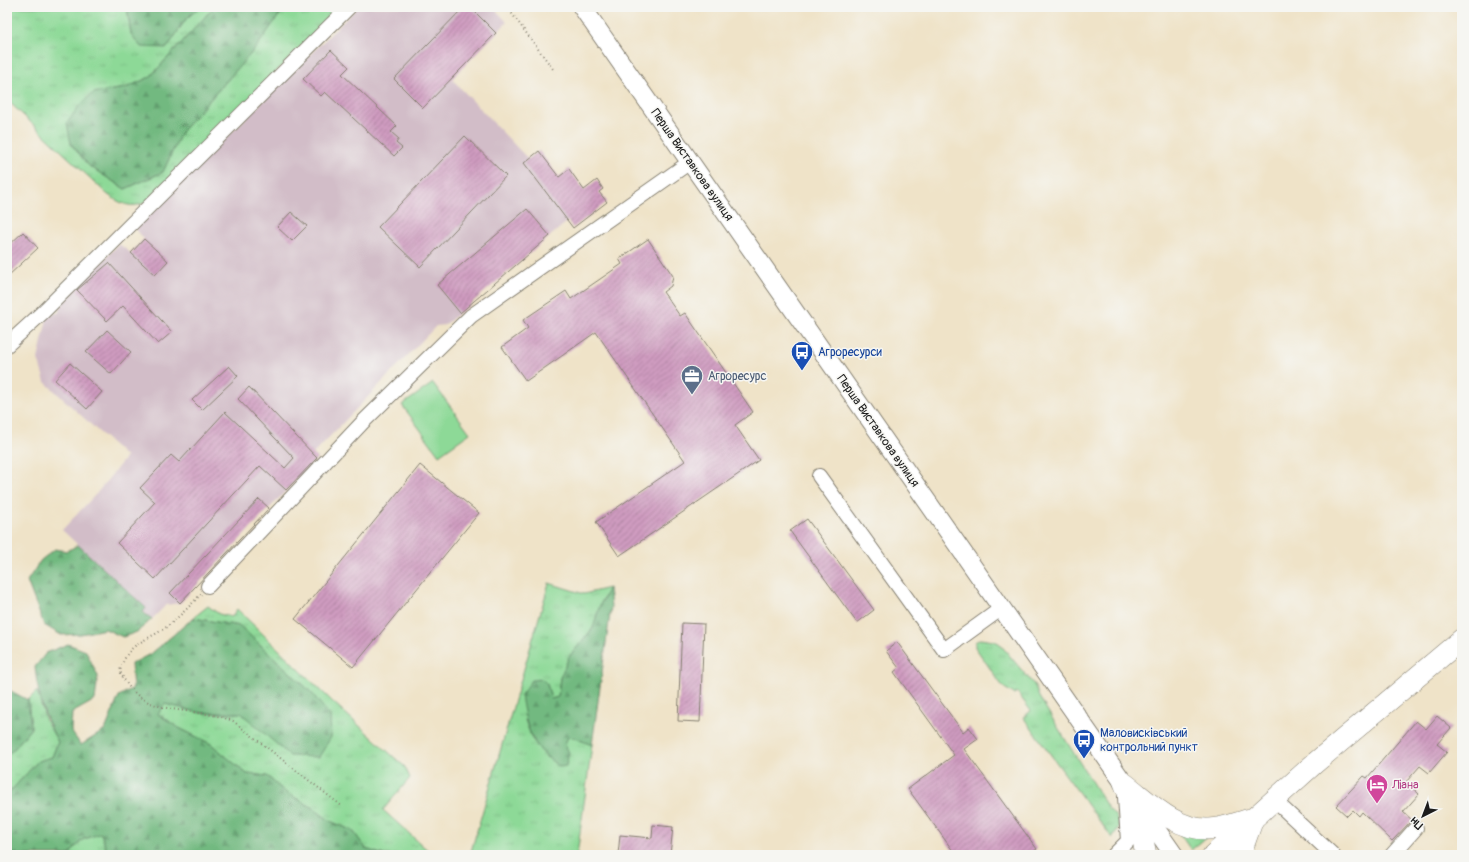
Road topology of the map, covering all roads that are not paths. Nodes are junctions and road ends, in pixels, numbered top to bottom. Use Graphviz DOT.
graph roads {
  1 [pos="350,7"];
  2 [pos="582,7"];
  3 [pos="690,162"];
  4 [pos="7,346"];
  5 [pos="820,476"];
  6 [pos="208,586"];
  7 [pos="1002,608"];
  8 [pos="1462,639"];
  9 [pos="1124,783"];
  10 [pos="1274,800"];
  11 [pos="1254,818"];
  12 [pos="1416,828"];
  13 [pos="1114,855"];
  14 [pos="1146,855"];
  15 [pos="1174,855"];
  16 [pos="1213,855"];
  17 [pos="1240,855"];
  18 [pos="1333,855"];
  19 [pos="1392,855"];
  1 -- 4 [label="street"];
  2 -- 3 [label="main road, Перша Виставкова вулиця"];
  3 -- 6 [label="street"];
  3 -- 7 [label="main road, Перша Виставкова вулиця"];
  5 -- 7 [label="street"];
  7 -- 9 [label="main road, Перша Виставкова вулиця"];
  8 -- 10 [label="highway"];
  9 -- 11 [label="highway"];
  9 -- 13 [label="street"];
  9 -- 14 [label="highway"];
  9 -- 15 [label="main road, Перша Виставкова вулиця"];
  10 -- 11 [label="highway"];
  10 -- 18 [label="street"];
  11 -- 16 [label="highway"];
  11 -- 17 [label="highway"];
  12 -- 19 [label="street"];
}
